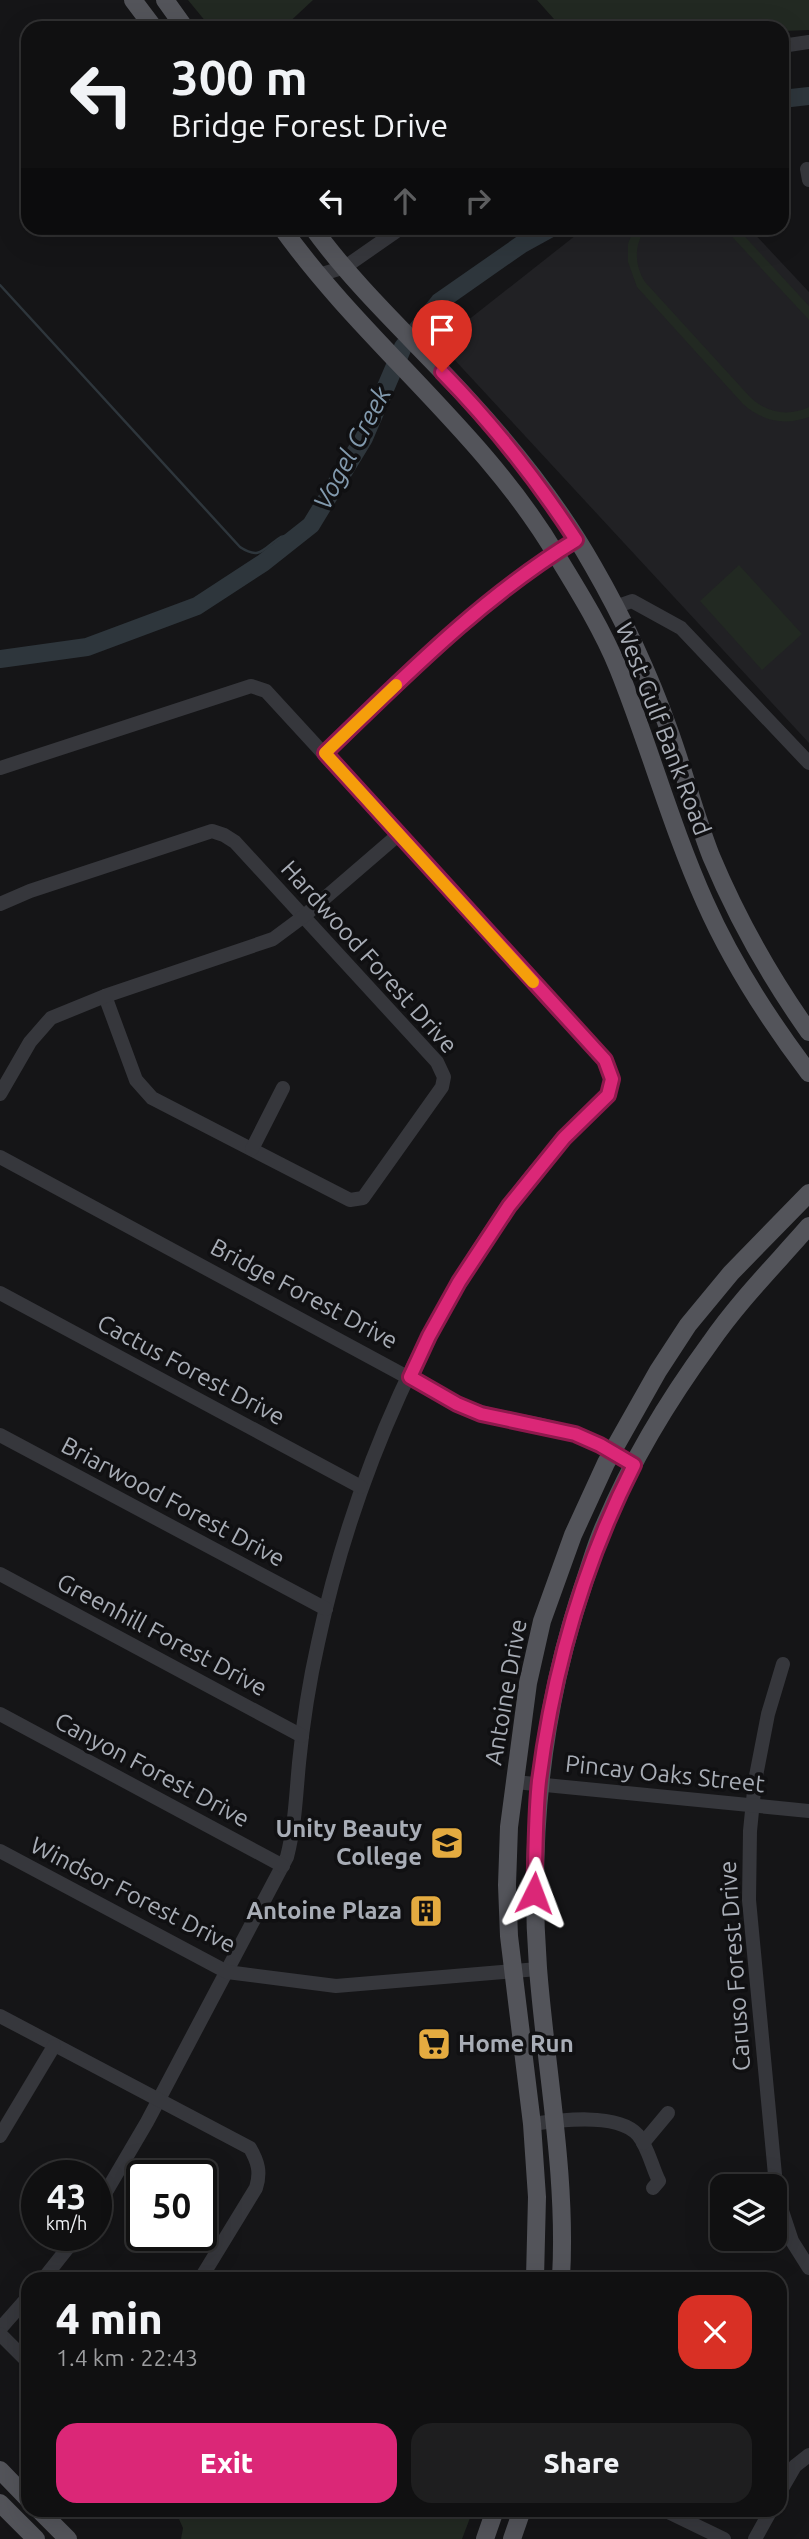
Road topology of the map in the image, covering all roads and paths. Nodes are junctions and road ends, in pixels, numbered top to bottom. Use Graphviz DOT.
graph roads {
  1 [pos="134,0"];
  2 [pos="165,0"];
  3 [pos="149,21"];
  4 [pos="180,21"];
  5 [pos="809,42"];
  6 [pos="789,45"];
  7 [pos="288,235"];
  8 [pos="319,235"];
  9 [pos="391,235"];
  10 [pos="345,267"];
  11 [pos="319,275"];
  12 [pos="458,388"];
  13 [pos="438,406"];
  14 [pos="576,540"];
  15 [pos="555,553"];
  16 [pos="615,607"];
  17 [pos="652,685"];
  18 [pos="627,692"];
  19 [pos="325,753"];
  20 [pos="809,763"];
  21 [pos="0,768"];
  22 [pos="398,835"];
  23 [pos="0,904"];
  24 [pos="304,916"];
  25 [pos="105,996"];
  26 [pos="788,1002"];
  27 [pos="765,1012"];
  28 [pos="809,1032"];
  29 [pos="809,1073"];
  30 [pos="283,1088"];
  31 [pos="0,1094"];
  32 [pos="252,1149"];
  33 [pos="0,1157"];
  34 [pos="809,1193"];
  35 [pos="809,1226"];
  36 [pos="0,1293"];
  37 [pos="410,1377"];
  38 [pos="0,1435"];
  39 [pos="612,1452"];
  40 [pos="634,1465"];
  41 [pos="360,1487"];
  42 [pos="0,1574"];
  43 [pos="326,1609"];
  44 [pos="783,1664"];
  45 [pos="0,1714"];
  46 [pos="302,1736"];
  47 [pos="515,1782"];
  48 [pos="539,1783"];
  49 [pos="752,1806"];
  50 [pos="809,1811"];
  51 [pos="0,1851"];
  52 [pos="283,1866"];
  53 [pos="538,1969"];
  54 [pos="514,1971"];
  55 [pos="227,1972"];
  56 [pos="0,2016"];
  57 [pos="54,2046"];
  58 [pos="159,2101"];
  59 [pos="668,2113"];
  60 [pos="555,2121"];
  61 [pos="532,2124"];
  62 [pos="0,2136"];
  63 [pos="643,2143"];
  64 [pos="112,2183"];
  65 [pos="653,2188"];
  66 [pos="65,2251"];
  67 [pos="806,2265"];
  68 [pos="49,2272"];
  69 [pos="205,2272"];
  70 [pos="536,2272"];
  71 [pos="562,2272"];
  72 [pos="21,2306"];
  73 [pos="0,2332"];
  74 [pos="21,2354"];
  75 [pos="809,2455"];
  76 [pos="0,2470"];
  77 [pos="787,2480"];
  78 [pos="21,2492"];
  79 [pos="0,2503"];
  80 [pos="46,2517"];
  81 [pos="493,2517"];
  82 [pos="520,2517"];
  83 [pos="678,2517"];
  84 [pos="767,2517"];
  85 [pos="36,2539"];
  86 [pos="68,2539"];
  87 [pos="485,2539"];
  88 [pos="512,2539"];
  89 [pos="724,2539"];
  90 [pos="755,2539"];
  1 -- 3 [label="main road"];
  2 -- 4 [label="main road"];
  5 -- 6 [label="street"];
  7 -- 11 [label="main road, West Gulf Bank Road"];
  8 -- 10 [label="main road, West Gulf Bank Road"];
  9 -- 10 [label="street"];
  10 -- 11 [label="street"];
  10 -- 12 [label="main road, West Gulf Bank Road"];
  11 -- 13 [label="main road, West Gulf Bank Road"];
  12 -- 13 [label="main road"];
  12 -- 14 [label="main road, West Gulf Bank Road"];
  13 -- 15 [label="main road, West Gulf Bank Road"];
  14 -- 15 [label="street"];
  14 -- 16 [label="main road, West Gulf Bank Road"];
  15 -- 18 [label="main road, West Gulf Bank Road"];
  15 -- 19 [label="street"];
  16 -- 17 [label="main road, West Gulf Bank Road"];
  16 -- 20 [label="street"];
  17 -- 18 [label="main road"];
  17 -- 26 [label="main road, West Gulf Bank Road"];
  18 -- 27 [label="main road, West Gulf Bank Road"];
  19 -- 21 [label="street"];
  19 -- 22 [label="street"];
  22 -- 24 [label="street"];
  22 -- 37 [label="street"];
  23 -- 24 [label="street, Hardwood Forest Drive"];
  24 -- 25 [label="street"];
  24 -- 32 [label="street, Hardwood Forest Drive"];
  25 -- 31 [label="street"];
  25 -- 32 [label="street"];
  26 -- 27 [label="main road"];
  26 -- 28 [label="main road, West Gulf Bank Road"];
  27 -- 29 [label="main road, West Gulf Bank Road"];
  30 -- 32 [label="street"];
  33 -- 37 [label="street, Bridge Forest Drive"];
  34 -- 39 [label="main road, Antoine Drive"];
  35 -- 40 [label="main road, Antoine Drive"];
  36 -- 41 [label="street, Cactus Forest Drive"];
  37 -- 39 [label="street, Bridge Forest Drive"];
  37 -- 41 [label="street"];
  38 -- 43 [label="street, Briarwood Forest Drive"];
  39 -- 40 [label="street, Bridge Forest Drive"];
  39 -- 47 [label="main road, Antoine Drive"];
  40 -- 48 [label="main road, Antoine Drive"];
  41 -- 43 [label="street"];
  42 -- 46 [label="street, Greenhill Forest Drive"];
  43 -- 46 [label="street"];
  44 -- 49 [label="street, Caruso Forest Drive"];
  45 -- 52 [label="street, Canyon Forest Drive"];
  46 -- 52 [label="street"];
  47 -- 48 [label="street, Pincay Oaks Street"];
  47 -- 54 [label="main road, Antoine Drive"];
  48 -- 49 [label="street, Pincay Oaks Street"];
  48 -- 53 [label="main road, Antoine Drive"];
  49 -- 50 [label="street, Pincay Oaks Street"];
  49 -- 67 [label="street, Caruso Forest Drive"];
  51 -- 55 [label="street, Windsor Forest Drive"];
  52 -- 55 [label="street"];
  53 -- 54 [label="street, Windsor Forest Drive"];
  53 -- 60 [label="main road, Antoine Drive"];
  54 -- 55 [label="street, Windsor Forest Drive"];
  54 -- 61 [label="main road, Antoine Drive"];
  55 -- 58 [label="street"];
  56 -- 57 [label="street"];
  57 -- 58 [label="street"];
  57 -- 62 [label="street"];
  58 -- 64 [label="street"];
  58 -- 69 [label="street"];
  59 -- 63 [label="street"];
  60 -- 61 [label="street"];
  60 -- 63 [label="street"];
  60 -- 71 [label="main road, Antoine Drive"];
  61 -- 70 [label="main road, Antoine Drive"];
  63 -- 65 [label="street"];
  66 -- 68 [label="street"];
  72 -- 73 [label="street"];
  73 -- 74 [label="street"];
  75 -- 77 [label="street"];
  76 -- 78 [label="main road"];
  79 -- 85 [label="main road"];
  80 -- 86 [label="main road"];
  81 -- 87 [label="main road"];
  82 -- 88 [label="main road"];
  83 -- 89 [label="street"];
  84 -- 90 [label="street"];
}
